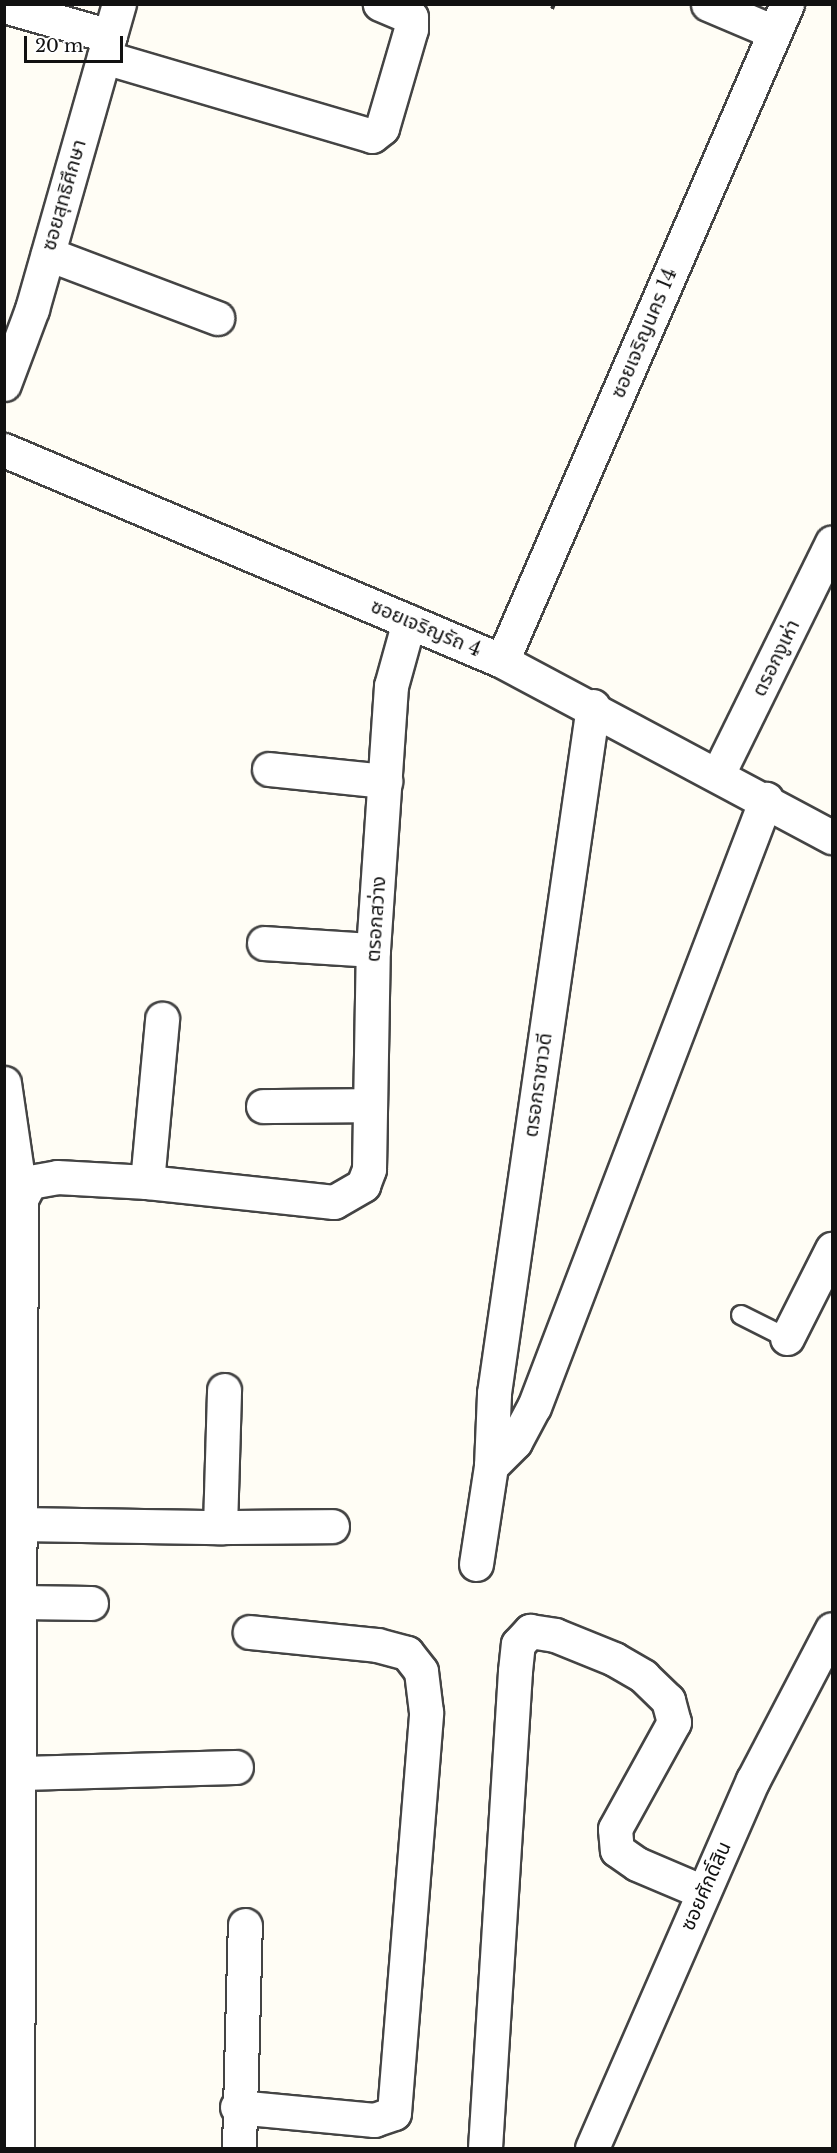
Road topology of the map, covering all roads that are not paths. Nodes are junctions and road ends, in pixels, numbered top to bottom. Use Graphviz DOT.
graph roads {
  1 [pos="119,4"];
  2 [pos="380,4"];
  3 [pos="708,4"];
  4 [pos="4,6"];
  5 [pos="781,18"];
  6 [pos="107,46"];
  7 [pos="48,254"];
  8 [pos="217,318"];
  9 [pos="4,384"];
  10 [pos="4,450"];
  11 [pos="832,542"];
  12 [pos="410,621"];
  13 [pos="502,661"];
  14 [pos="593,706"];
  15 [pos="269,769"];
  16 [pos="718,774"];
  17 [pos="385,781"];
  18 [pos="766,800"];
  19 [pos="832,837"];
  20 [pos="264,943"];
  21 [pos="373,950"];
  22 [pos="162,1019"];
  23 [pos="4,1083"];
  24 [pos="369,1105"];
  25 [pos="263,1106"];
  26 [pos="147,1182"];
  27 [pos="21,1199"];
  28 [pos="832,1249"];
  29 [pos="13,1261"];
  30 [pos="741,1315"];
  31 [pos="787,1338"];
  32 [pos="224,1390"];
  33 [pos="491,1466"];
  34 [pos="15,1510"];
  35 [pos="332,1526"];
  36 [pos="220,1527"];
  37 [pos="476,1564"];
  38 [pos="19,1602"];
  39 [pos="91,1603"];
  40 [pos="832,1629"];
  41 [pos="250,1632"];
  42 [pos="12,1678"];
  43 [pos="237,1767"];
  44 [pos="21,1773"];
  45 [pos="12,1851"];
  46 [pos="703,1892"];
  47 [pos="245,1925"];
  48 [pos="237,2107"];
  49 [pos="17,2148"];
  50 [pos="239,2148"];
  51 [pos="485,2148"];
  52 [pos="592,2148"];
  1 -- 6 [label="street, ซอยสุทธิศึกษา"];
  2 -- 6 [label="street"];
  3 -- 5 [label="street"];
  4 -- 6 [label="street"];
  5 -- 13 [label="street, ซอยเจริญนคร 14"];
  6 -- 7 [label="street, ซอยสุทธิศึกษา"];
  7 -- 8 [label="street"];
  7 -- 9 [label="street, ซอยสุทธิศึกษา"];
  10 -- 12 [label="street, ซอยเจริญรัถ 4"];
  11 -- 16 [label="street, ตรอกงูเห่า"];
  12 -- 13 [label="street, ซอยเจริญรัถ 4"];
  12 -- 17 [label="street, ตรอกสว่าง"];
  13 -- 14 [label="street, ซอยเจริญรัถ 4"];
  14 -- 16 [label="street, ซอยเจริญรัถ 4"];
  14 -- 33 [label="street, ตรอกราชาวดี"];
  15 -- 17 [label="street"];
  16 -- 18 [label="street, ซอยเจริญรัถ 4"];
  17 -- 21 [label="street, ตรอกสว่าง"];
  18 -- 19 [label="street, ซอยเจริญรัถ 4"];
  18 -- 33 [label="street"];
  20 -- 21 [label="street"];
  21 -- 24 [label="street, ตรอกสว่าง"];
  22 -- 26 [label="street"];
  23 -- 27 [label="street"];
  24 -- 25 [label="street"];
  24 -- 26 [label="street, ตรอกสว่าง"];
  26 -- 27 [label="street"];
  27 -- 29 [label="street"];
  28 -- 31 [label="street"];
  29 -- 34 [label="street"];
  30 -- 31 [label="lane"];
  32 -- 36 [label="street"];
  33 -- 37 [label="street, ตรอกราชาวดี"];
  34 -- 36 [label="street"];
  34 -- 38 [label="street"];
  35 -- 36 [label="street"];
  38 -- 39 [label="street"];
  38 -- 42 [label="street"];
  40 -- 46 [label="street, ซอยศักดิ์สิน"];
  41 -- 48 [label="street"];
  42 -- 44 [label="street"];
  43 -- 44 [label="street"];
  44 -- 45 [label="street"];
  45 -- 49 [label="street"];
  46 -- 51 [label="street"];
  46 -- 52 [label="street, ซอยศักดิ์สิน"];
  47 -- 48 [label="street"];
  48 -- 50 [label="street"];
}
